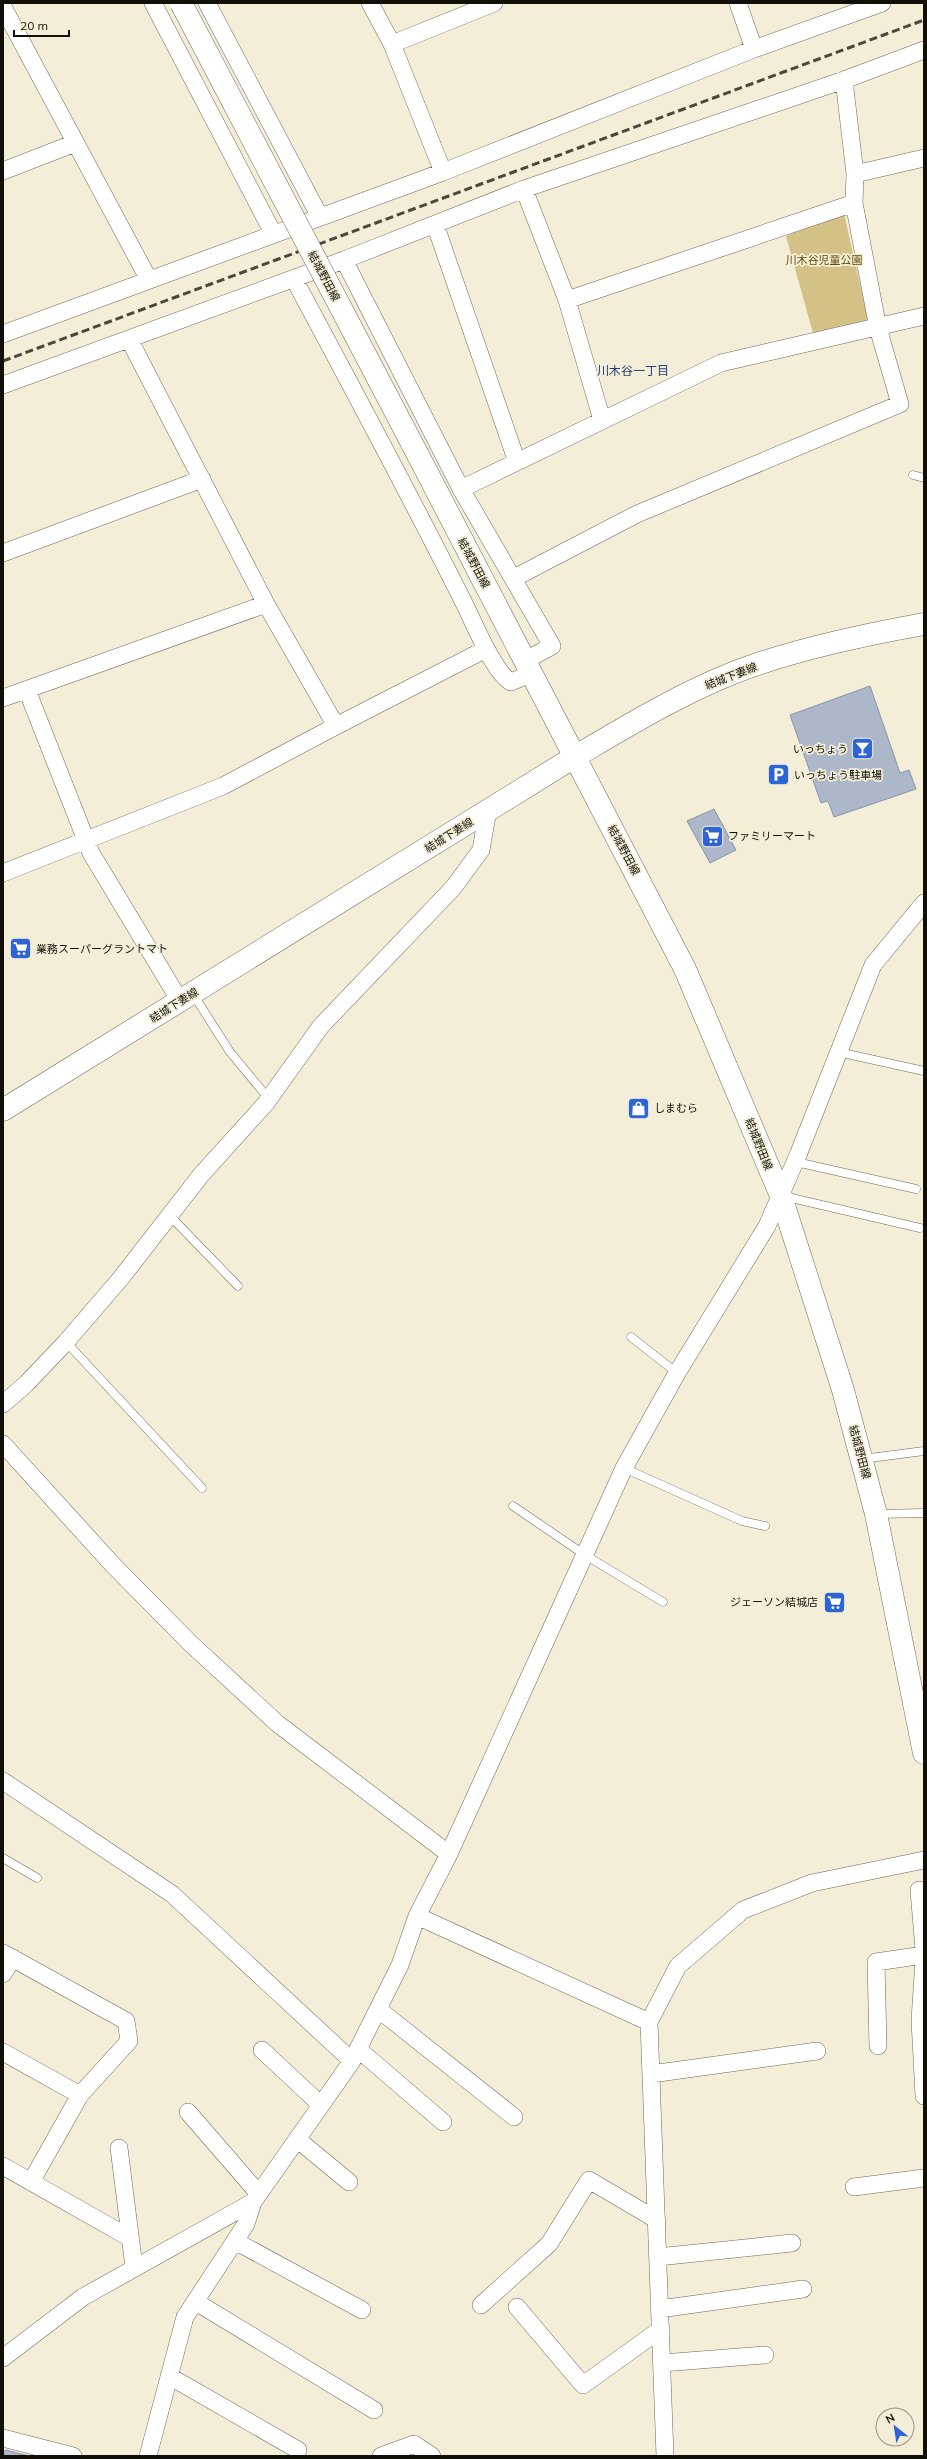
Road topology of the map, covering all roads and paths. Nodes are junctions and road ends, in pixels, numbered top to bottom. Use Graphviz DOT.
graph roads {
  1 [pos="153,3"];
  2 [pos="181,3"];
  3 [pos="207,3"];
  4 [pos="370,3"];
  5 [pos="494,3"];
  6 [pos="738,3"];
  7 [pos="874,4"];
  8 [pos="4,10"];
  9 [pos="392,44"];
  10 [pos="754,49"];
  11 [pos="924,50"];
  12 [pos="844,80"];
  13 [pos="75,143"];
  14 [pos="924,158"];
  15 [pos="3,171"];
  16 [pos="443,172"];
  17 [pos="855,174"];
  18 [pos="524,189"];
  19 [pos="854,203"];
  20 [pos="320,217"];
  21 [pos="435,224"];
  22 [pos="273,234"];
  23 [pos="344,260"];
  24 [pos="294,279"];
  25 [pos="149,280"];
  26 [pos="568,300"];
  27 [pos="924,316"];
  28 [pos="878,328"];
  29 [pos="3,334"];
  30 [pos="129,339"];
  31 [pos="3,384"];
  32 [pos="602,420"];
  33 [pos="518,462"];
  34 [pos="913,475"];
  35 [pos="924,478"];
  36 [pos="202,479"];
  37 [pos="461,489"];
  38 [pos="3,553"];
  39 [pos="514,578"];
  40 [pos="266,604"];
  41 [pos="924,624"];
  42 [pos="486,649"];
  43 [pos="529,667"];
  44 [pos="27,690"];
  45 [pos="3,698"];
  46 [pos="336,726"];
  47 [pos="576,756"];
  48 [pos="488,810"];
  49 [pos="86,842"];
  50 [pos="3,873"];
  51 [pos="924,904"];
  52 [pos="187,997"];
  53 [pos="838,1052"];
  54 [pos="924,1071"];
  55 [pos="268,1099"];
  56 [pos="3,1110"];
  57 [pos="796,1162"];
  58 [pos="916,1189"];
  59 [pos="781,1196"];
  60 [pos="169,1216"];
  61 [pos="920,1228"];
  62 [pos="238,1286"];
  63 [pos="631,1337"];
  64 [pos="66,1342"];
  65 [pos="677,1373"];
  66 [pos="3,1404"];
  67 [pos="3,1444"];
  68 [pos="924,1451"];
  69 [pos="861,1459"];
  70 [pos="624,1468"];
  71 [pos="202,1488"];
  72 [pos="513,1506"];
  73 [pos="924,1513"];
  74 [pos="876,1514"];
  75 [pos="765,1526"];
  76 [pos="585,1555"];
  77 [pos="663,1602"];
  78 [pos="924,1753"];
  79 [pos="3,1781"];
  80 [pos="449,1854"];
  81 [pos="3,1858"];
  82 [pos="924,1860"];
  83 [pos="37,1878"];
  84 [pos="919,1890"];
  85 [pos="417,1916"];
  86 [pos="924,1950"];
  87 [pos="8,1955"];
  88 [pos="924,1955"];
  89 [pos="924,1960"];
  90 [pos="3,1974"];
  91 [pos="378,2009"];
  92 [pos="649,2022"];
  93 [pos="878,2046"];
  94 [pos="262,2050"];
  95 [pos="817,2051"];
  96 [pos="3,2052"];
  97 [pos="355,2055"];
  98 [pos="651,2074"];
  99 [pos="80,2095"];
  100 [pos="924,2096"];
  101 [pos="321,2105"];
  102 [pos="188,2112"];
  103 [pos="514,2116"];
  104 [pos="443,2122"];
  105 [pos="297,2139"];
  106 [pos="119,2148"];
  107 [pos="3,2166"];
  108 [pos="924,2178"];
  109 [pos="31,2182"];
  110 [pos="349,2182"];
  111 [pos="854,2187"];
  112 [pos="256,2198"];
  113 [pos="657,2220"];
  114 [pos="130,2238"];
  115 [pos="235,2241"];
  116 [pos="792,2243"];
  117 [pos="658,2257"];
  118 [pos="134,2267"];
  119 [pos="803,2289"];
  120 [pos="196,2302"];
  121 [pos="481,2305"];
  122 [pos="517,2307"];
  123 [pos="660,2309"];
  124 [pos="362,2310"];
  125 [pos="661,2329"];
  126 [pos="765,2355"];
  127 [pos="3,2358"];
  128 [pos="662,2363"];
  129 [pos="169,2376"];
  130 [pos="374,2410"];
  131 [pos="3,2438"];
  132 [pos="298,2450"];
  133 [pos="73,2456"];
  134 [pos="148,2456"];
  135 [pos="381,2456"];
  136 [pos="432,2456"];
  137 [pos="665,2456"];
  1 -- 22 [label="street"];
  2 -- 43 [label="main road, 結城野田線, bridge"];
  3 -- 20 [label="street"];
  4 -- 9 [label="street"];
  5 -- 9 [label="street"];
  6 -- 10 [label="street"];
  7 -- 10 [label="street"];
  8 -- 13 [label="street"];
  9 -- 16 [label="street"];
  10 -- 16 [label="street"];
  11 -- 12 [label="street"];
  12 -- 17 [label="street"];
  12 -- 18 [label="street"];
  13 -- 15 [label="street"];
  13 -- 25 [label="street"];
  14 -- 17 [label="street"];
  16 -- 20 [label="street"];
  17 -- 19 [label="street"];
  18 -- 21 [label="street"];
  18 -- 26 [label="street"];
  19 -- 26 [label="street"];
  19 -- 28 [label="street"];
  20 -- 22 [label="street"];
  21 -- 23 [label="street"];
  21 -- 33 [label="street"];
  22 -- 25 [label="street"];
  23 -- 24 [label="street"];
  23 -- 37 [label="street"];
  24 -- 30 [label="street"];
  24 -- 42 [label="street"];
  25 -- 29 [label="street"];
  26 -- 32 [label="street"];
  27 -- 28 [label="street"];
  28 -- 32 [label="street"];
  28 -- 39 [label="street"];
  30 -- 31 [label="street"];
  30 -- 36 [label="street"];
  32 -- 33 [label="street"];
  33 -- 37 [label="street"];
  34 -- 35 [label="lane"];
  36 -- 38 [label="street"];
  36 -- 40 [label="street"];
  37 -- 39 [label="street"];
  39 -- 43 [label="street"];
  40 -- 44 [label="street"];
  40 -- 46 [label="street"];
  41 -- 47 [label="main road, 結城下妻線"];
  42 -- 43 [label="street"];
  42 -- 46 [label="street"];
  43 -- 47 [label="main road, 結城野田線"];
  44 -- 45 [label="street"];
  44 -- 49 [label="street"];
  46 -- 49 [label="street"];
  47 -- 48 [label="main road, 結城下妻線"];
  47 -- 59 [label="main road, 結城野田線"];
  48 -- 52 [label="main road, 結城下妻線"];
  48 -- 55 [label="street"];
  49 -- 50 [label="street"];
  49 -- 52 [label="street"];
  51 -- 53 [label="street"];
  52 -- 55 [label="lane"];
  52 -- 56 [label="main road, 結城下妻線"];
  53 -- 54 [label="lane"];
  53 -- 57 [label="street"];
  55 -- 60 [label="street"];
  57 -- 58 [label="lane"];
  57 -- 59 [label="street"];
  59 -- 61 [label="lane"];
  59 -- 65 [label="street"];
  59 -- 69 [label="main road, 結城野田線"];
  60 -- 62 [label="lane"];
  60 -- 64 [label="street"];
  63 -- 65 [label="lane"];
  64 -- 66 [label="street"];
  64 -- 71 [label="lane"];
  65 -- 70 [label="street"];
  67 -- 80 [label="street"];
  68 -- 69 [label="lane"];
  69 -- 74 [label="main road, 結城野田線"];
  70 -- 75 [label="lane"];
  70 -- 76 [label="street"];
  72 -- 76 [label="lane"];
  73 -- 74 [label="lane"];
  74 -- 78 [label="main road, 結城野田線"];
  76 -- 77 [label="lane"];
  76 -- 80 [label="street"];
  79 -- 97 [label="street"];
  80 -- 85 [label="street"];
  81 -- 83 [label="lane"];
  82 -- 92 [label="street"];
  84 -- 86 [label="street"];
  85 -- 91 [label="street"];
  85 -- 92 [label="street"];
  87 -- 90 [label="street"];
  87 -- 99 [label="street"];
  88 -- 93 [label="street"];
  89 -- 100 [label="street"];
  91 -- 97 [label="street"];
  91 -- 103 [label="street"];
  92 -- 98 [label="street"];
  94 -- 101 [label="street"];
  95 -- 98 [label="street"];
  96 -- 99 [label="street"];
  97 -- 101 [label="street"];
  97 -- 104 [label="street"];
  98 -- 113 [label="street"];
  99 -- 109 [label="street"];
  101 -- 105 [label="street"];
  102 -- 112 [label="street"];
  105 -- 110 [label="street"];
  105 -- 112 [label="street"];
  106 -- 114 [label="street"];
  107 -- 109 [label="street"];
  108 -- 111 [label="street"];
  109 -- 114 [label="street"];
  112 -- 115 [label="street"];
  112 -- 118 [label="street"];
  113 -- 117 [label="street"];
  113 -- 121 [label="street"];
  114 -- 118 [label="street"];
  115 -- 120 [label="street"];
  115 -- 124 [label="street"];
  116 -- 117 [label="street"];
  117 -- 123 [label="street"];
  118 -- 127 [label="street"];
  119 -- 123 [label="street"];
  120 -- 129 [label="street"];
  120 -- 130 [label="street"];
  122 -- 125 [label="street"];
  123 -- 125 [label="street"];
  125 -- 128 [label="street"];
  126 -- 128 [label="street"];
  128 -- 137 [label="street"];
  129 -- 132 [label="street"];
  129 -- 134 [label="street"];
  131 -- 133 [label="street"];
  135 -- 136 [label="street"];
}
